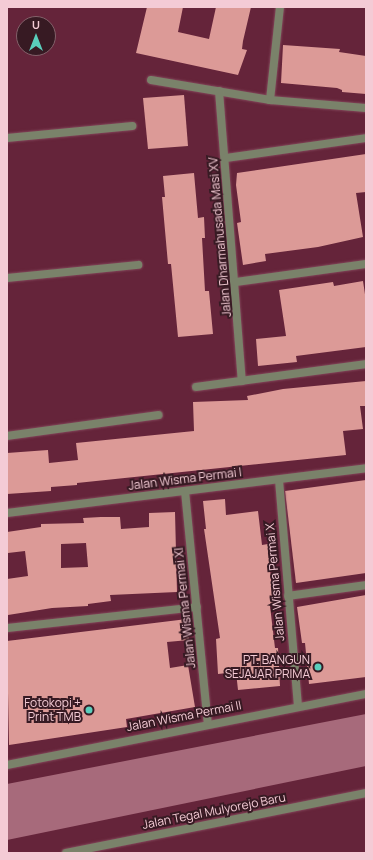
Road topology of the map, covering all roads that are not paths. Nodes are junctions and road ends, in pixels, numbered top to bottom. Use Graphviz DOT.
graph roads {
  1 [pos="280,7"];
  2 [pos="152,80"];
  3 [pos="219,91"];
  4 [pos="270,100"];
  5 [pos="366,108"];
  6 [pos="132,126"];
  7 [pos="7,138"];
  8 [pos="366,138"];
  9 [pos="226,158"];
  10 [pos="138,264"];
  11 [pos="366,264"];
  12 [pos="7,278"];
  13 [pos="236,282"];
  14 [pos="366,364"];
  15 [pos="242,381"];
  16 [pos="196,387"];
  17 [pos="159,415"];
  18 [pos="7,436"];
  19 [pos="366,468"];
  20 [pos="279,480"];
  21 [pos="185,490"];
  22 [pos="7,514"];
  23 [pos="366,585"];
  24 [pos="288,596"];
  25 [pos="197,607"];
  26 [pos="7,628"];
  27 [pos="366,694"];
  28 [pos="298,706"];
  29 [pos="208,724"];
  30 [pos="7,765"];
  31 [pos="366,793"];
  32 [pos="66,853"];
  1 -- 4 [label="street"];
  2 -- 3 [label="street"];
  3 -- 4 [label="street"];
  3 -- 9 [label="street, Jalan Dharmahusada Masi XV"];
  4 -- 5 [label="street"];
  6 -- 7 [label="street"];
  8 -- 9 [label="street"];
  9 -- 13 [label="street, Jalan Dharmahusada Masi XV"];
  10 -- 12 [label="street"];
  11 -- 13 [label="street"];
  13 -- 15 [label="street, Jalan Dharmahusada Masi XV"];
  14 -- 15 [label="street"];
  15 -- 16 [label="street"];
  17 -- 18 [label="street"];
  19 -- 20 [label="street, Jalan Wisma Permai I"];
  20 -- 21 [label="street, Jalan Wisma Permai I"];
  20 -- 24 [label="street, Jalan Wisma Permai X"];
  21 -- 22 [label="street, Jalan Wisma Permai I"];
  21 -- 25 [label="street, Jalan Wisma Permai XI"];
  23 -- 24 [label="street"];
  24 -- 28 [label="street, Jalan Wisma Permai X"];
  25 -- 26 [label="street"];
  25 -- 29 [label="street, Jalan Wisma Permai XI"];
  27 -- 28 [label="street, Jalan Wisma Permai II"];
  28 -- 29 [label="street, Jalan Wisma Permai II"];
  29 -- 30 [label="street, Jalan Wisma Permai II"];
  31 -- 32 [label="street, Jalan Tegal Mulyorejo Baru"];
}
